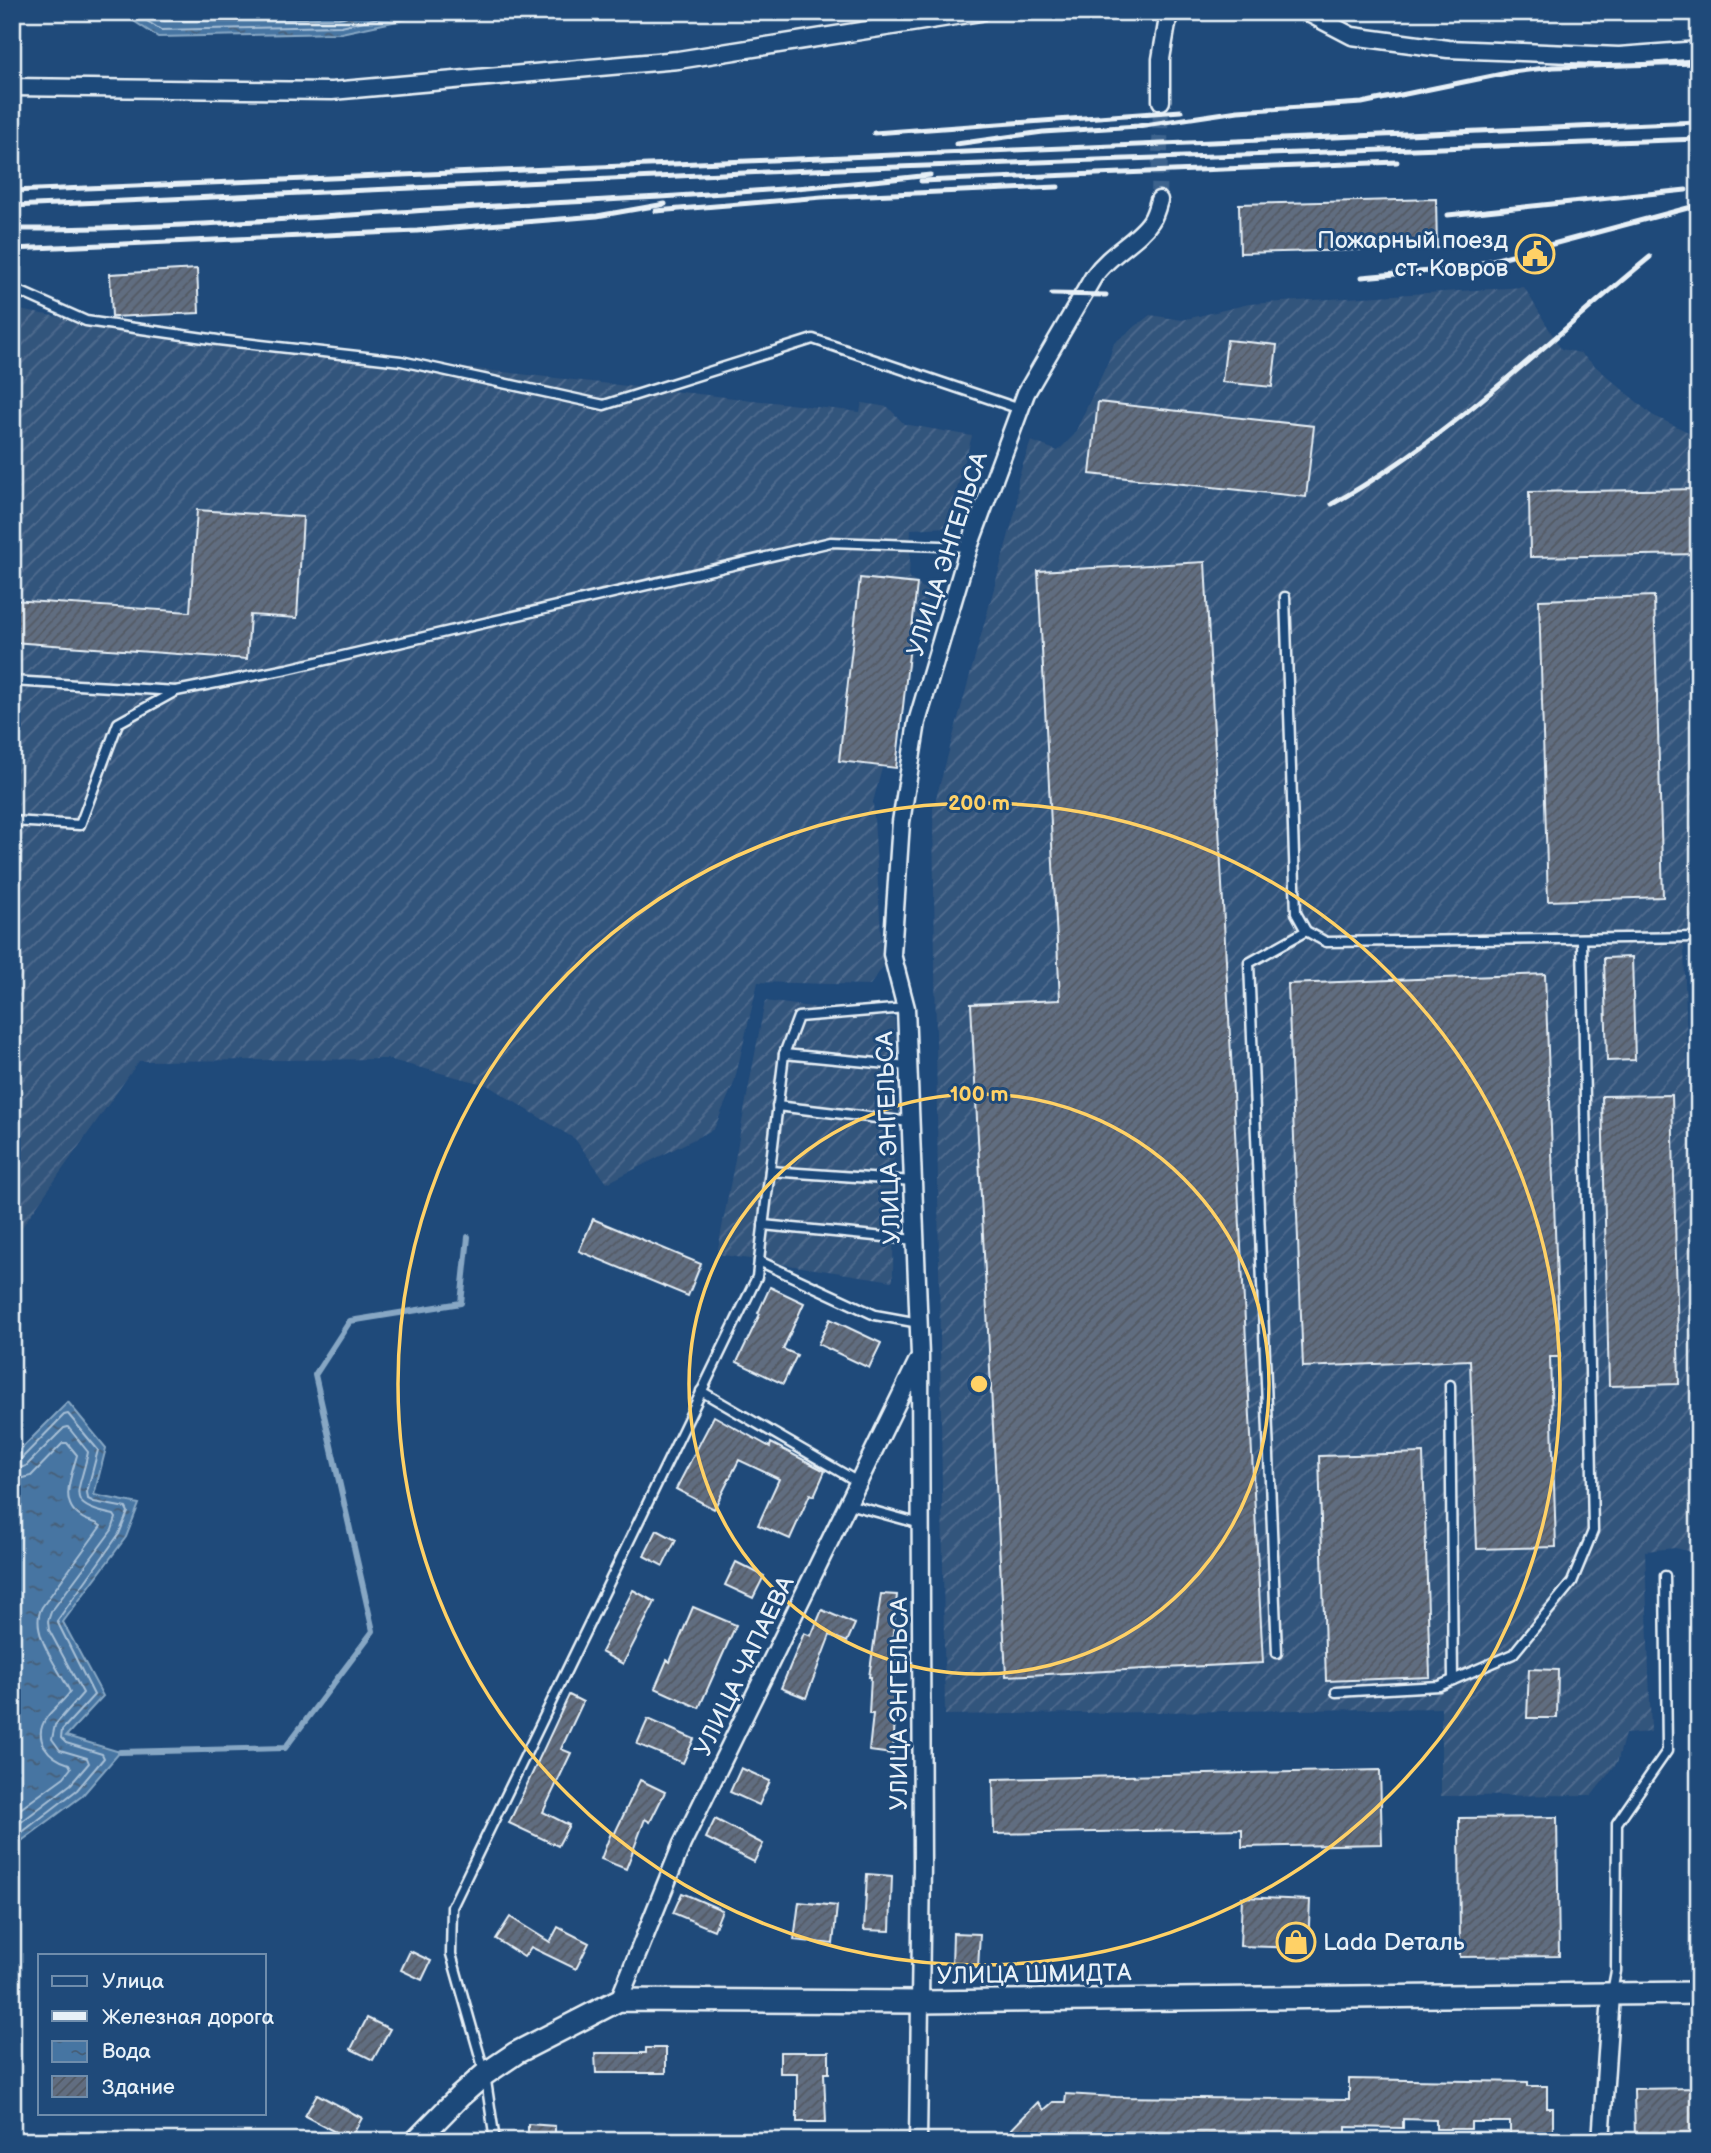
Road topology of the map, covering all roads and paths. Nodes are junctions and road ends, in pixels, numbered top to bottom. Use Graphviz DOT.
graph roads {
  1 [pos="981,12"];
  2 [pos="1169,12"];
  3 [pos="1306,12"];
  4 [pos="1699,50"];
  5 [pos="12,86"];
  6 [pos="1161,101"];
  7 [pos="1159,200"];
  8 [pos="12,288"];
  9 [pos="1020,409"];
  10 [pos="969,547"];
  11 [pos="1285,597"];
  12 [pos="12,681"];
  13 [pos="176,691"];
  14 [pos="12,821"];
  15 [pos="1306,931"];
  16 [pos="1699,937"];
  17 [pos="1582,939"];
  18 [pos="905,1008"];
  19 [pos="784,1054"];
  20 [pos="908,1066"];
  21 [pos="778,1107"];
  22 [pos="910,1122"];
  23 [pos="770,1171"];
  24 [pos="913,1181"];
  25 [pos="763,1225"];
  26 [pos="915,1240"];
  27 [pos="759,1261"];
  28 [pos="919,1323"];
  29 [pos="920,1356"];
  30 [pos="1450,1385"];
  31 [pos="701,1391"];
  32 [pos="859,1482"];
  33 [pos="848,1504"];
  34 [pos="921,1524"];
  35 [pos="1665,1576"];
  36 [pos="1277,1653"];
  37 [pos="1453,1680"];
  38 [pos="1336,1692"];
  39 [pos="1699,1993"];
  40 [pos="1611,1995"];
  41 [pos="619,2000"];
  42 [pos="919,2002"];
  43 [pos="485,2074"];
  44 [pos="416,2141"];
  45 [pos="495,2141"];
  46 [pos="918,2141"];
  47 [pos="1601,2141"];
  1 -- 5 [label="street"];
  2 -- 6 [label="street"];
  3 -- 4 [label="street"];
  7 -- 9 [label="street, УЛИЦА ЭНГЕЛЬСА"];
  8 -- 9 [label="lane"];
  9 -- 10 [label="street, УЛИЦА ЭНГЕЛЬСА"];
  10 -- 13 [label="lane"];
  10 -- 18 [label="street, УЛИЦА ЭНГЕЛЬСА"];
  11 -- 15 [label="lane"];
  12 -- 13 [label="lane"];
  13 -- 14 [label="lane"];
  15 -- 17 [label="lane"];
  15 -- 36 [label="lane"];
  16 -- 17 [label="lane"];
  17 -- 37 [label="lane"];
  18 -- 19 [label="lane"];
  18 -- 20 [label="street, УЛИЦА ЭНГЕЛЬСА"];
  19 -- 20 [label="lane"];
  19 -- 21 [label="lane"];
  20 -- 22 [label="street, УЛИЦА ЭНГЕЛЬСА"];
  21 -- 22 [label="lane"];
  21 -- 23 [label="lane"];
  22 -- 24 [label="street, УЛИЦА ЭНГЕЛЬСА"];
  23 -- 24 [label="lane"];
  23 -- 25 [label="lane"];
  24 -- 26 [label="street, УЛИЦА ЭНГЕЛЬСА"];
  25 -- 26 [label="lane"];
  25 -- 27 [label="lane"];
  26 -- 28 [label="street, УЛИЦА ЭНГЕЛЬСА"];
  27 -- 28 [label="lane"];
  27 -- 31 [label="lane"];
  28 -- 29 [label="street, УЛИЦА ЭНГЕЛЬСА"];
  29 -- 32 [label="street, УЛИЦА ЧАПАЕВА"];
  29 -- 34 [label="street, УЛИЦА ЭНГЕЛЬСА"];
  30 -- 37 [label="lane"];
  31 -- 32 [label="lane"];
  31 -- 43 [label="lane"];
  32 -- 33 [label="street, УЛИЦА ЧАПАЕВА"];
  33 -- 34 [label="lane"];
  33 -- 41 [label="street, УЛИЦА ЧАПАЕВА"];
  34 -- 42 [label="street, УЛИЦА ЭНГЕЛЬСА"];
  35 -- 40 [label="lane"];
  37 -- 38 [label="lane"];
  39 -- 40 [label="main road, УЛИЦА ШМИДТА"];
  40 -- 42 [label="main road, УЛИЦА ШМИДТА"];
  40 -- 47 [label="street"];
  41 -- 42 [label="main road, УЛИЦА ШМИДТА"];
  41 -- 43 [label="main road, УЛИЦА ШМИДТА"];
  42 -- 46 [label="street, УЛИЦА ЭНГЕЛЬСА"];
  43 -- 44 [label="main road, УЛИЦА ШМИДТА"];
  43 -- 45 [label="lane"];
}
